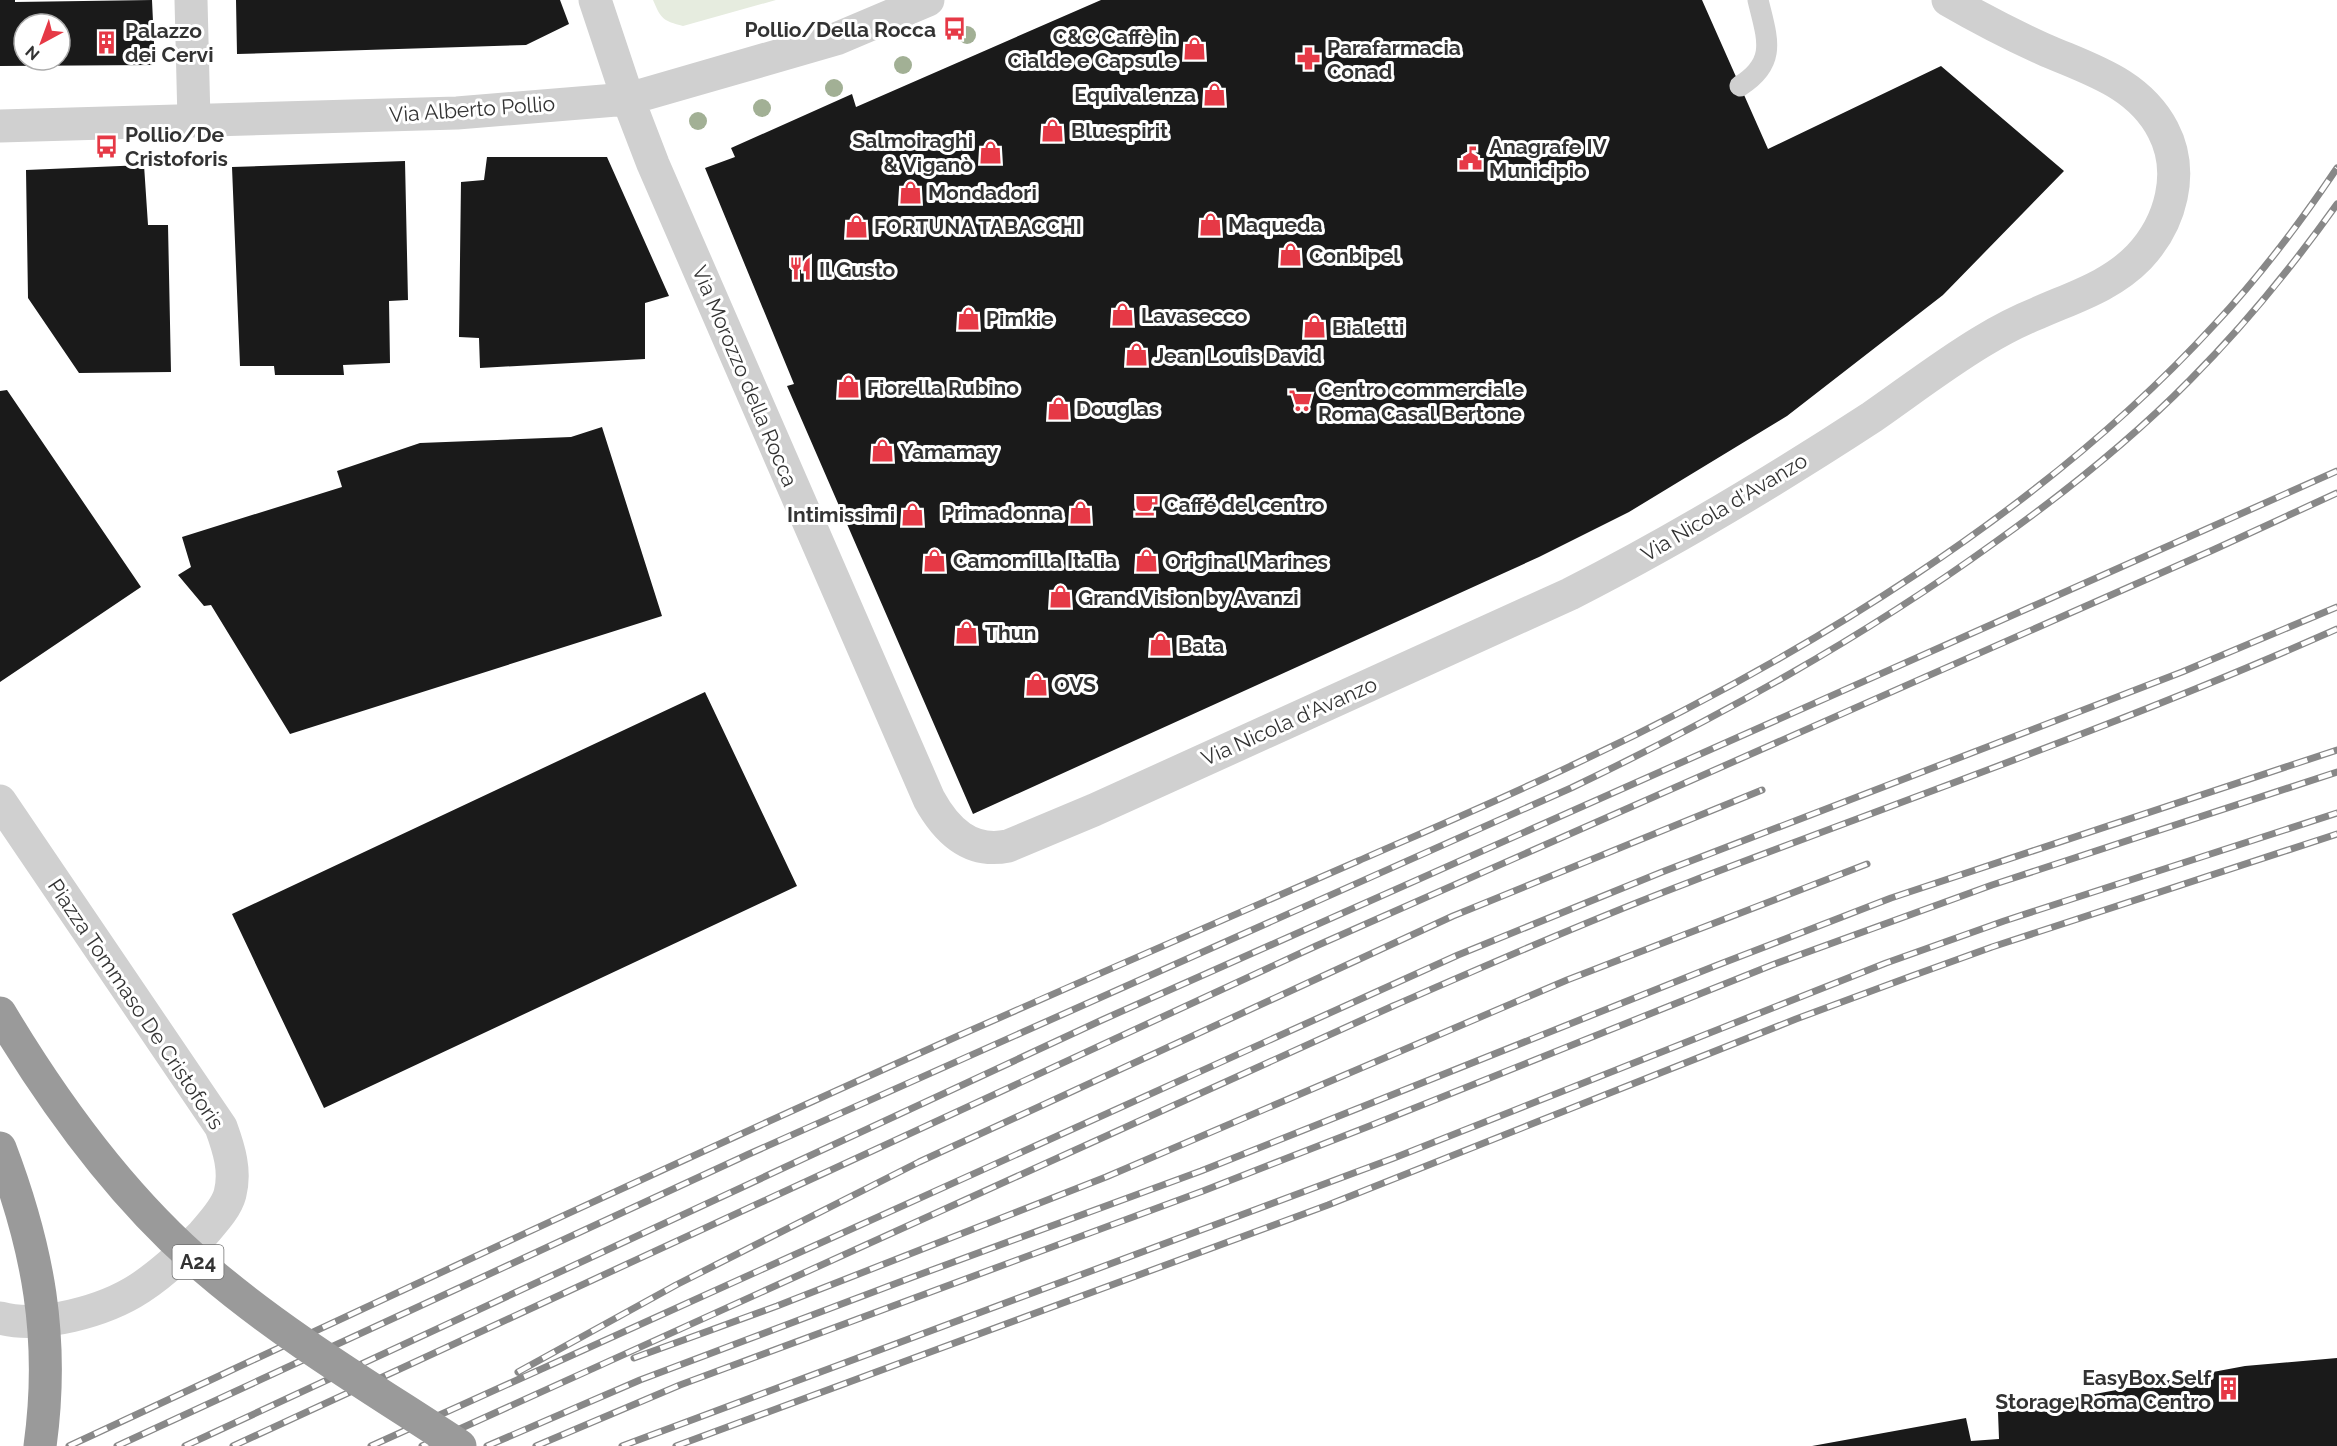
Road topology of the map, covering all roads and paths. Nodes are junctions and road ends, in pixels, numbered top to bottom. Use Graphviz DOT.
graph roads {
  1 [pos="190,0"];
  2 [pos="596,0"];
  3 [pos="928,0"];
  4 [pos="1758,0"];
  5 [pos="1948,0"];
  6 [pos="1740,86"];
  7 [pos="628,99"];
  8 [pos="194,121"];
  9 [pos="0,126"];
  10 [pos="0,801"];
  11 [pos="936,812"];
  12 [pos="0,1013"];
  13 [pos="0,1148"];
  14 [pos="0,1318"];
  15 [pos="40,1446"];
  16 [pos="460,1446"];
  1 -- 8 [label="street"];
  2 -- 7 [label="street, Via Morozzo della Rocca"];
  3 -- 7 [label="street, Via Alberto Pollio"];
  4 -- 6 [label="lane"];
  5 -- 11 [label="street, Via Nicola d'Avanzo"];
  7 -- 8 [label="street, Via Alberto Pollio"];
  7 -- 11 [label="street, Via Morozzo della Rocca"];
  8 -- 9 [label="street, Via Alberto Pollio"];
  10 -- 14 [label="street, Piazza Tommaso De Cristoforis"];
  12 -- 16 [label="highway, A24, bridge"];
  13 -- 15 [label="highway, bridge"];
}
